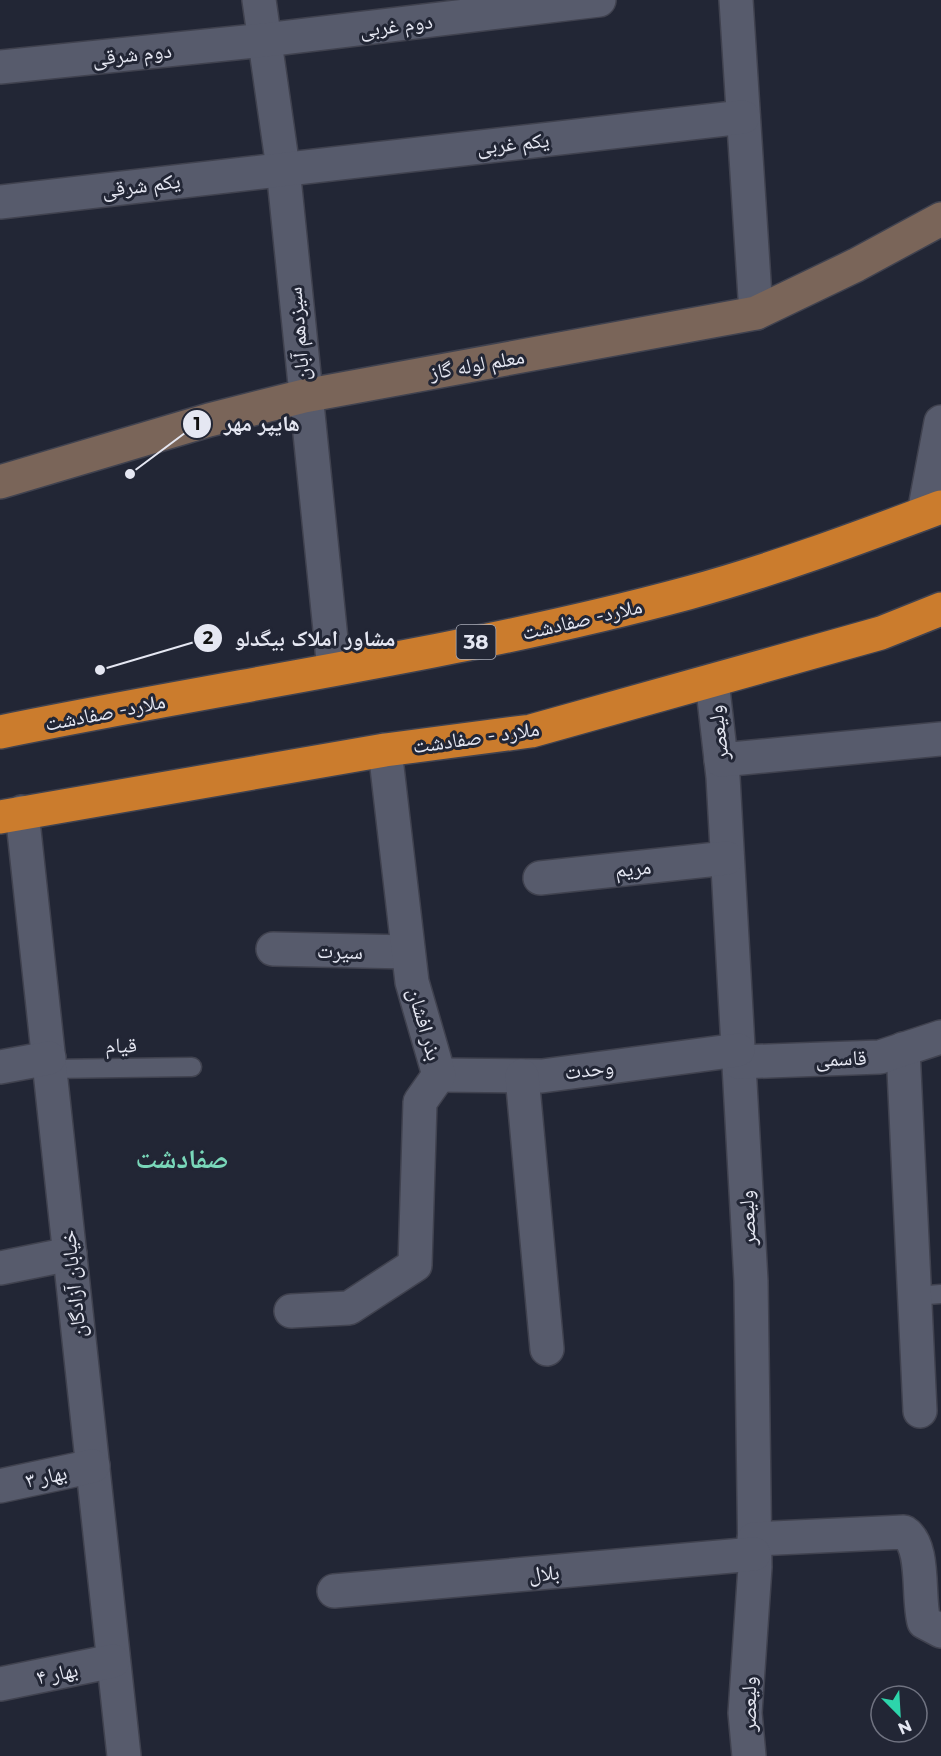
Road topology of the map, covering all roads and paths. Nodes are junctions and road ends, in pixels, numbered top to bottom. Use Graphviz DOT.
graph roads {
  1 [pos="259,0"];
  2 [pos="599,0"];
  3 [pos="736,0"];
  4 [pos="265,40"];
  5 [pos="0,67"];
  6 [pos="743,117"];
  7 [pos="283,168"];
  8 [pos="0,202"];
  9 [pos="941,219"];
  10 [pos="756,313"];
  11 [pos="304,396"];
  12 [pos="941,422"];
  13 [pos="0,482"];
  14 [pos="932,510"];
  15 [pos="941,609"];
  16 [pos="334,669"];
  17 [pos="712,681"];
  18 [pos="0,732"];
  19 [pos="941,739"];
  20 [pos="386,750"];
  21 [pos="721,760"];
  22 [pos="11,815"];
  23 [pos="727,858"];
  24 [pos="540,878"];
  25 [pos="273,949"];
  26 [pos="408,952"];
  27 [pos="941,1037"];
  28 [pos="903,1049"];
  29 [pos="738,1056"];
  30 [pos="49,1063"];
  31 [pos="0,1067"];
  32 [pos="192,1067"];
  33 [pos="440,1075"];
  34 [pos="522,1076"];
  35 [pos="70,1254"];
  36 [pos="0,1268"];
  37 [pos="928,1295"];
  38 [pos="291,1311"];
  39 [pos="547,1349"];
  40 [pos="920,1411"];
  41 [pos="93,1466"];
  42 [pos="0,1486"];
  43 [pos="754,1546"];
  44 [pos="334,1591"];
  45 [pos="941,1631"];
  46 [pos="113,1661"];
  47 [pos="0,1684"];
  48 [pos="124,1756"];
  49 [pos="749,1756"];
  1 -- 4 [label="street, سیزدهم آبان"];
  2 -- 4 [label="street, دوم غربی"];
  3 -- 6 [label="street"];
  4 -- 5 [label="street, دوم شرقی"];
  4 -- 7 [label="street, سیزدهم آبان"];
  6 -- 7 [label="street, یکم غربی"];
  6 -- 10 [label="street"];
  7 -- 8 [label="street, یکم شرقی"];
  7 -- 11 [label="street, سیزدهم آبان"];
  9 -- 10 [label="street, معلم لوله گاز"];
  10 -- 11 [label="street, معلم لوله گاز"];
  11 -- 13 [label="street, معلم لوله گاز"];
  11 -- 16 [label="street, سیزدهم آبان"];
  12 -- 14 [label="street"];
  14 -- 16 [label="highway, ملارد- صفادشت / 38"];
  15 -- 17 [label="highway, ملارد - صفادشت"];
  16 -- 18 [label="highway, ملارد- صفادشت / 38"];
  17 -- 20 [label="highway, ملارد - صفادشت"];
  17 -- 21 [label="street, ولیعصر"];
  19 -- 21 [label="street"];
  20 -- 22 [label="highway, ملارد - صفادشت"];
  20 -- 26 [label="street, بذر افشان"];
  21 -- 23 [label="street, ولیعصر"];
  22 -- 30 [label="street, خیابان آزادگان"];
  23 -- 24 [label="street, مریم"];
  23 -- 29 [label="street, ولیعصر"];
  25 -- 26 [label="street, سیرت"];
  26 -- 33 [label="street, بذر افشان"];
  27 -- 28 [label="street, قاسمی"];
  28 -- 29 [label="street, قاسمی"];
  28 -- 37 [label="street"];
  29 -- 34 [label="street, وحدت"];
  29 -- 43 [label="street, ولیعصر"];
  30 -- 31 [label="street"];
  30 -- 32 [label="lane, قیام"];
  30 -- 35 [label="street, خیابان آزادگان"];
  33 -- 34 [label="street, وحدت"];
  33 -- 38 [label="street, بذر افشان"];
  34 -- 39 [label="street"];
  35 -- 36 [label="street"];
  35 -- 41 [label="street, خیابان آزادگان"];
  37 -- 40 [label="street"];
  41 -- 42 [label="street, بهار ۳"];
  41 -- 46 [label="street, خیابان آزادگان"];
  43 -- 44 [label="street, بلال"];
  43 -- 45 [label="street, بلال"];
  43 -- 49 [label="street, ولیعصر"];
  46 -- 47 [label="street, بهار ۴"];
  46 -- 48 [label="street, خیابان آزادگان"];
}
